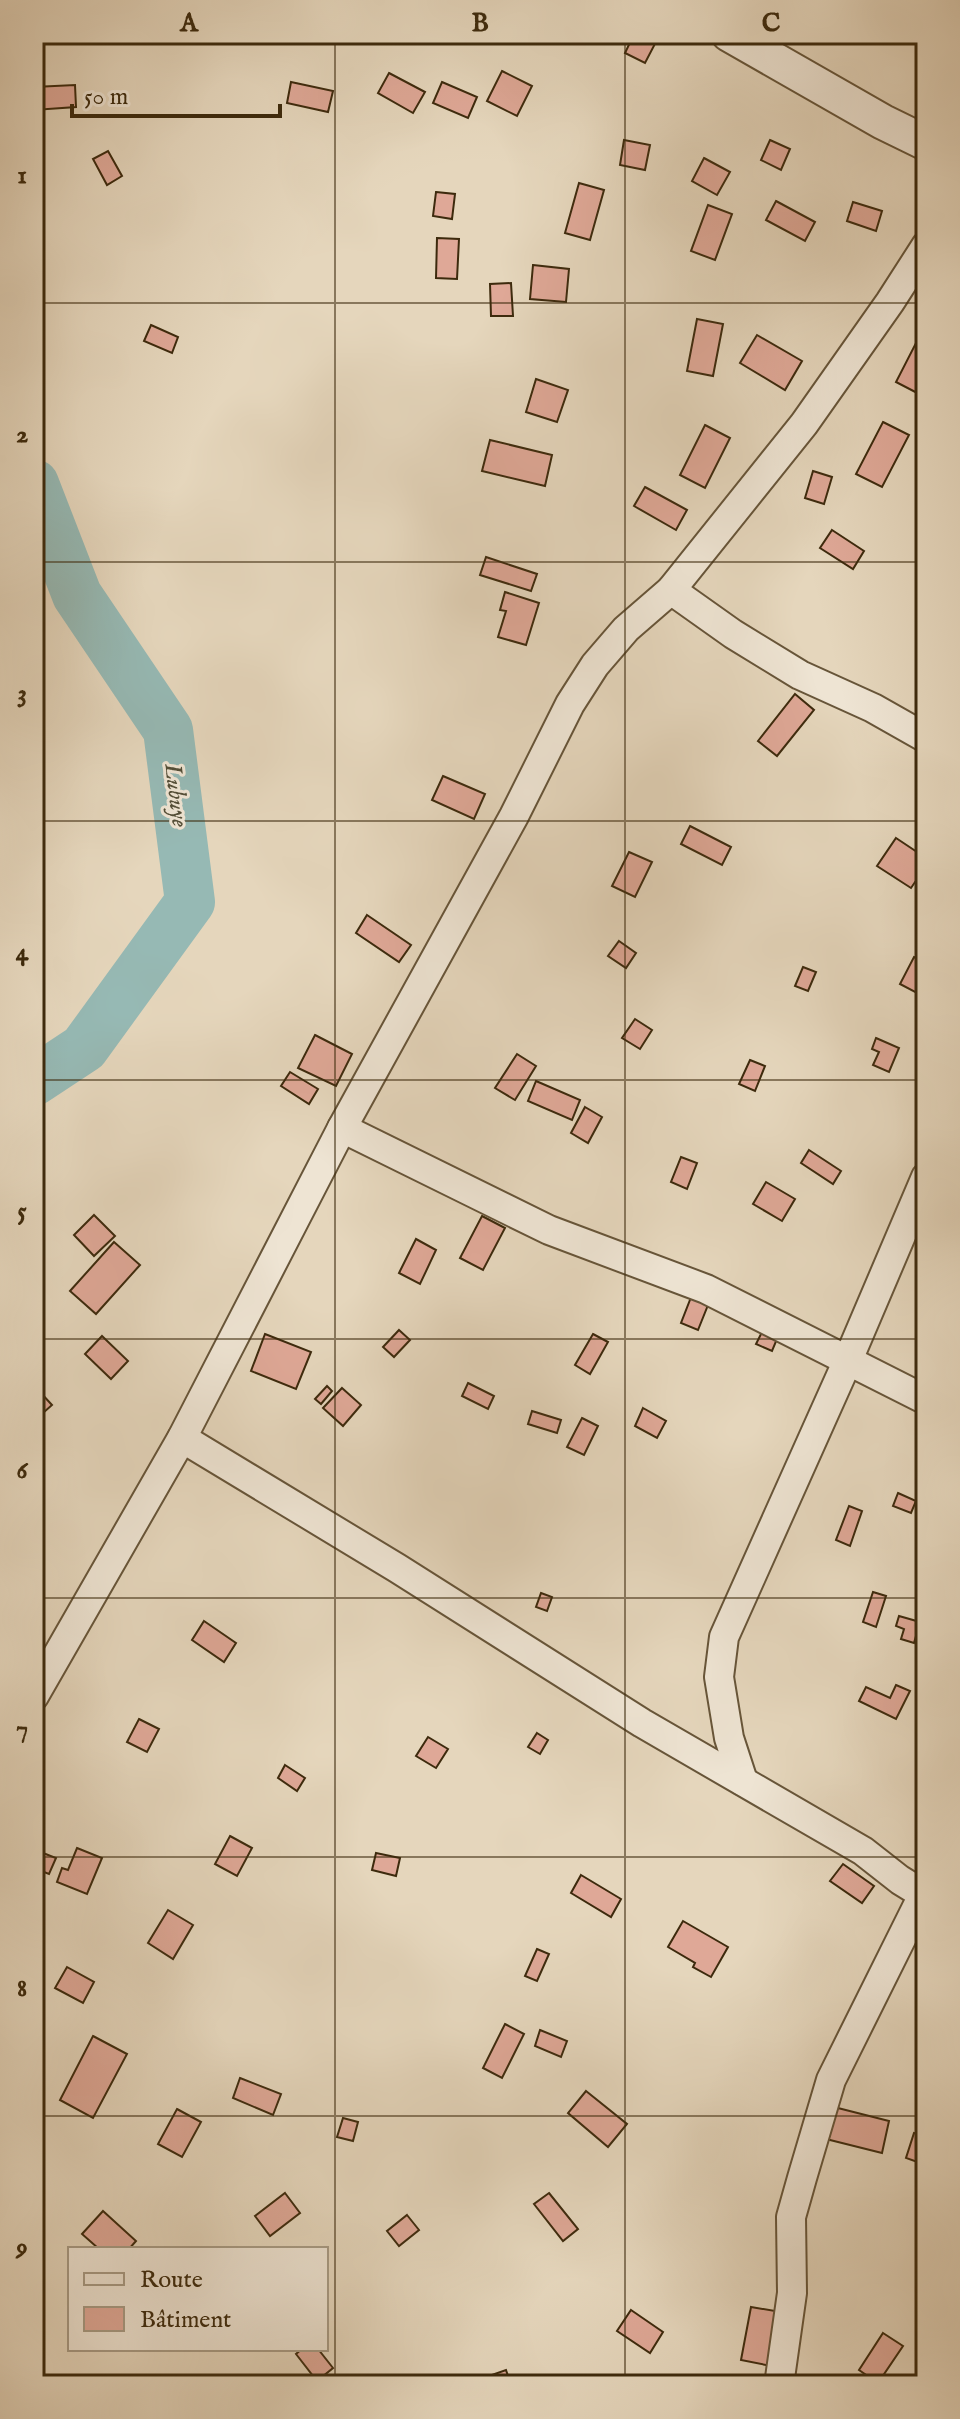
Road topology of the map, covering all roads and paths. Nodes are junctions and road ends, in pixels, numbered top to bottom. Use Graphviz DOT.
graph roads {
  1 [pos="729,34"];
  2 [pos="926,143"];
  3 [pos="926,246"];
  4 [pos="671,590"];
  5 [pos="926,738"];
  6 [pos="342,1128"];
  7 [pos="926,1177"];
  8 [pos="848,1360"];
  9 [pos="926,1400"];
  10 [pos="182,1438"];
  11 [pos="36,1688"];
  12 [pos="743,1781"];
  13 [pos="925,1896"];
  14 [pos="779,2385"];
  1 -- 2 [label="street"];
  3 -- 4 [label="street"];
  4 -- 5 [label="street"];
  4 -- 6 [label="street"];
  6 -- 8 [label="street"];
  6 -- 10 [label="street"];
  7 -- 8 [label="street"];
  8 -- 9 [label="street"];
  8 -- 12 [label="street"];
  10 -- 11 [label="street"];
  10 -- 12 [label="street"];
  12 -- 13 [label="street"];
  13 -- 14 [label="street"];
}
